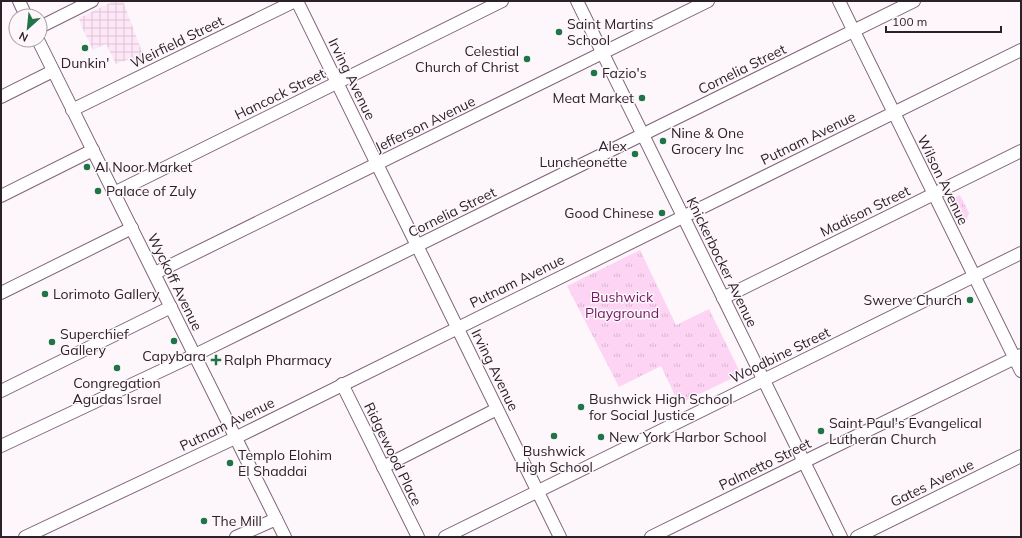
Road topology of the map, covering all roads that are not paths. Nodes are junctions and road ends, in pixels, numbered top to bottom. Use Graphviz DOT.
graph roads {
  1 [pos="92,1"];
  2 [pos="296,1"];
  3 [pos="502,1"];
  4 [pos="577,1"];
  5 [pos="708,1"];
  6 [pos="838,1"];
  7 [pos="914,1"];
  8 [pos="48,23"];
  9 [pos="853,31"];
  10 [pos="42,48"];
  11 [pos="1021,50"];
  12 [pos="602,53"];
  13 [pos="53,71"];
  14 [pos="337,82"];
  15 [pos="1,97"];
  16 [pos="72,110"];
  17 [pos="894,113"];
  18 [pos="643,135"];
  19 [pos="93,150"];
  20 [pos="1021,151"];
  21 [pos="377,164"];
  22 [pos="114,193"];
  23 [pos="934,194"];
  24 [pos="1,196"];
  25 [pos="683,217"];
  26 [pos="132,228"];
  27 [pos="417,246"];
  28 [pos="1021,253"];
  29 [pos="155,273"];
  30 [pos="974,276"];
  31 [pos="1,293"];
  32 [pos="723,298"];
  33 [pos="171,307"];
  34 [pos="457,328"];
  35 [pos="194,356"];
  36 [pos="1018,356"];
  37 [pos="1021,372"];
  38 [pos="763,380"];
  39 [pos="342,384"];
  40 [pos="1,391"];
  41 [pos="497,409"];
  42 [pos="235,438"];
  43 [pos="1,446"];
  44 [pos="1021,456"];
  45 [pos="804,462"];
  46 [pos="383,467"];
  47 [pos="537,491"];
  48 [pos="276,519"];
  49 [pos="25,537"];
  50 [pos="236,537"];
  51 [pos="285,537"];
  52 [pos="418,537"];
  53 [pos="445,537"];
  54 [pos="560,537"];
  55 [pos="651,537"];
  56 [pos="841,537"];
  57 [pos="857,537"];
  1 -- 8 [label="street"];
  2 -- 14 [label="street, Irving Avenue"];
  2 -- 16 [label="street, Weirfield Street"];
  3 -- 14 [label="street, Hancock Street"];
  4 -- 12 [label="street, Knickerbocker Avenue"];
  5 -- 12 [label="street, Jefferson Avenue"];
  6 -- 9 [label="street, Wilson Avenue"];
  7 -- 9 [label="street, Cornelia Street"];
  9 -- 17 [label="street, Wilson Avenue"];
  9 -- 18 [label="street, Cornelia Street"];
  10 -- 13 [label="street, Wyckoff Avenue"];
  11 -- 17 [label="street, Putnam Avenue"];
  12 -- 18 [label="street, Knickerbocker Avenue"];
  12 -- 21 [label="street, Jefferson Avenue"];
  13 -- 15 [label="street"];
  13 -- 16 [label="street, Wyckoff Avenue"];
  14 -- 21 [label="street, Irving Avenue"];
  14 -- 22 [label="street, Hancock Street"];
  16 -- 19 [label="street, Wyckoff Avenue"];
  17 -- 23 [label="street, Wilson Avenue"];
  17 -- 25 [label="street, Putnam Avenue"];
  18 -- 25 [label="street, Knickerbocker Avenue"];
  18 -- 27 [label="street, Cornelia Street"];
  19 -- 22 [label="street, Wyckoff Avenue"];
  19 -- 24 [label="street"];
  20 -- 23 [label="street, Madison Street"];
  21 -- 27 [label="street, Irving Avenue"];
  21 -- 29 [label="street, Jefferson Avenue"];
  22 -- 26 [label="street, Wyckoff Avenue"];
  23 -- 30 [label="street, Wilson Avenue"];
  23 -- 32 [label="street, Madison Street"];
  25 -- 32 [label="street, Knickerbocker Avenue"];
  25 -- 34 [label="street, Putnam Avenue"];
  26 -- 29 [label="street, Wyckoff Avenue"];
  26 -- 31 [label="street"];
  27 -- 34 [label="street, Irving Avenue"];
  27 -- 35 [label="street, Cornelia Street"];
  28 -- 30 [label="street, Woodbine Street"];
  29 -- 33 [label="street, Wyckoff Avenue"];
  30 -- 36 [label="street, Wilson Avenue"];
  30 -- 38 [label="street, Woodbine Street"];
  32 -- 38 [label="street, Knickerbocker Avenue"];
  33 -- 35 [label="street, Wyckoff Avenue"];
  33 -- 40 [label="street"];
  34 -- 39 [label="street, Putnam Avenue"];
  34 -- 41 [label="street, Irving Avenue"];
  35 -- 42 [label="street, Wyckoff Avenue"];
  35 -- 43 [label="street, Cornelia Street"];
  36 -- 37 [label="street, Wilson Avenue"];
  36 -- 45 [label="street, Palmetto Street"];
  38 -- 45 [label="street, Knickerbocker Avenue"];
  38 -- 47 [label="street, Woodbine Street"];
  39 -- 42 [label="street, Putnam Avenue"];
  39 -- 46 [label="street, Ridgewood Place"];
  41 -- 46 [label="street"];
  41 -- 47 [label="street, Irving Avenue"];
  42 -- 48 [label="street, Wyckoff Avenue"];
  42 -- 49 [label="street, Putnam Avenue"];
  44 -- 57 [label="street, Gates Avenue"];
  45 -- 55 [label="street, Palmetto Street"];
  45 -- 56 [label="street, Knickerbocker Avenue"];
  46 -- 52 [label="street, Ridgewood Place"];
  47 -- 53 [label="street, Woodbine Street"];
  47 -- 54 [label="street, Irving Avenue"];
  48 -- 50 [label="street"];
  48 -- 51 [label="street, Wyckoff Avenue"];
}
